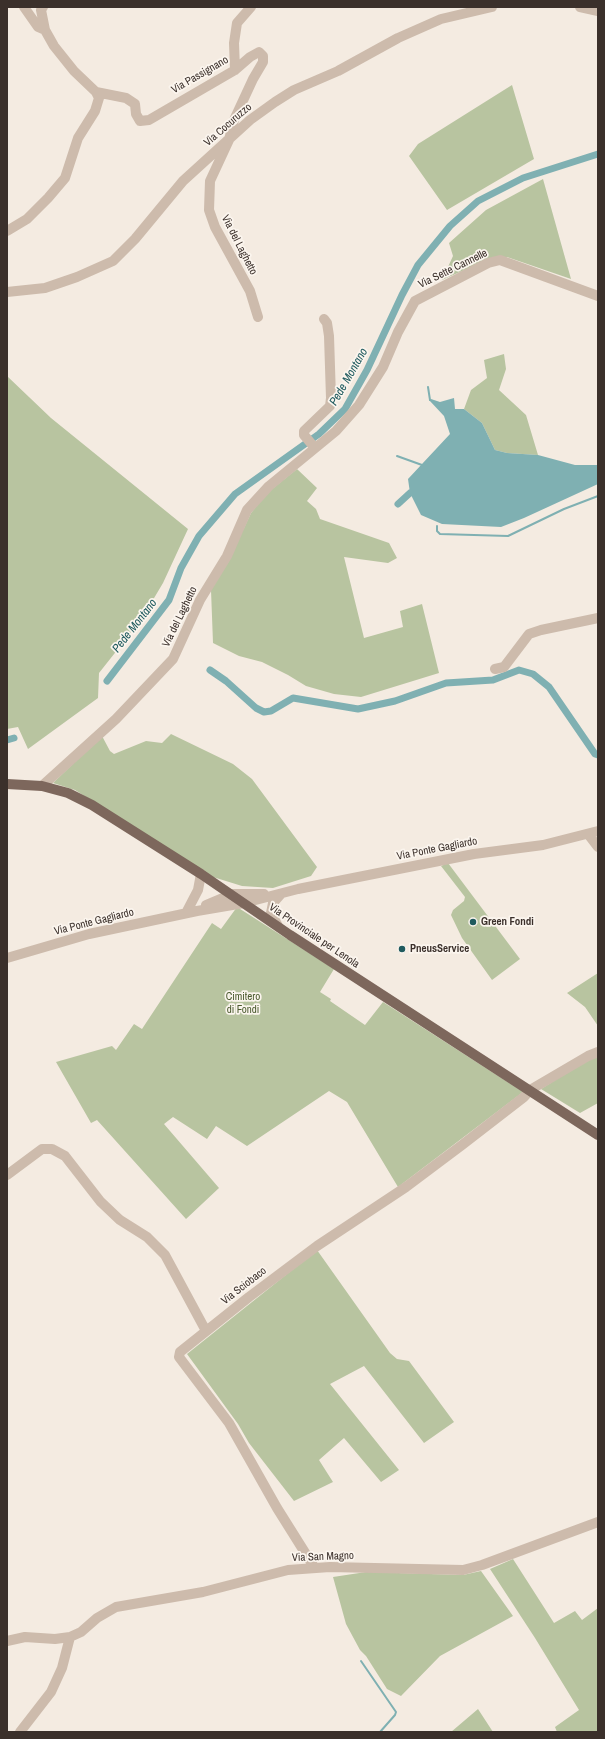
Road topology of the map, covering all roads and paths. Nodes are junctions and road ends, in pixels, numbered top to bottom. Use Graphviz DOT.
graph roads {
  1 [pos="24,7"];
  2 [pos="43,7"];
  3 [pos="251,7"];
  4 [pos="492,7"];
  5 [pos="580,7"];
  6 [pos="598,11"];
  7 [pos="45,30"];
  8 [pos="235,70"];
  9 [pos="96,92"];
  10 [pos="229,140"];
  11 [pos="7,231"];
  12 [pos="7,292"];
  13 [pos="598,296"];
  14 [pos="258,317"];
  15 [pos="324,319"];
  16 [pos="316,446"];
  17 [pos="598,618"];
  18 [pos="495,669"];
  19 [pos="7,784"];
  20 [pos="42,786"];
  21 [pos="593,832"];
  22 [pos="598,847"];
  23 [pos="201,874"];
  24 [pos="282,893"];
  25 [pos="232,894"];
  26 [pos="244,903"];
  27 [pos="186,913"];
  28 [pos="278,926"];
  29 [pos="7,958"];
  30 [pos="598,1052"];
  31 [pos="530,1090"];
  32 [pos="598,1135"];
  33 [pos="7,1175"];
  34 [pos="206,1331"];
  35 [pos="598,1522"];
  36 [pos="314,1567"];
  37 [pos="70,1637"];
  38 [pos="7,1641"];
  39 [pos="20,1732"];
  1 -- 7 [label="street"];
  2 -- 7 [label="street"];
  3 -- 8 [label="street"];
  4 -- 10 [label="street, Via Cocuruzzo"];
  5 -- 6 [label="street"];
  7 -- 9 [label="street"];
  8 -- 9 [label="street, Via Passignano"];
  8 -- 10 [label="street, Via Passignano"];
  9 -- 11 [label="street"];
  10 -- 12 [label="street, Via Cocuruzzo"];
  10 -- 14 [label="street, Via del Laghetto"];
  13 -- 16 [label="street, Via Sette Cannelle"];
  15 -- 16 [label="street"];
  16 -- 20 [label="street, Via del Laghetto"];
  17 -- 18 [label="street"];
  19 -- 20 [label="main road, Via Provinciale per Lenola"];
  20 -- 23 [label="main road, Via Provinciale per Lenola"];
  21 -- 22 [label="street"];
  21 -- 24 [label="street, Via Ponte Gagliardo"];
  23 -- 25 [label="main road, Via Provinciale per Lenola"];
  23 -- 27 [label="street"];
  24 -- 25 [label="street, Via Ponte Gagliardo"];
  24 -- 26 [label="street, Via Ponte Gagliardo"];
  24 -- 28 [label="street"];
  25 -- 26 [label="main road, Via Provinciale per Lenola"];
  25 -- 27 [label="street, Via Ponte Gagliardo"];
  26 -- 27 [label="street, Via Ponte Gagliardo"];
  26 -- 28 [label="main road, Via Provinciale per Lenola"];
  27 -- 29 [label="street, Via Ponte Gagliardo"];
  28 -- 31 [label="main road, Via Provinciale per Lenola"];
  30 -- 31 [label="street, Via Sciobaco"];
  31 -- 32 [label="main road, Via Provinciale per Lenola"];
  31 -- 34 [label="street, Via Sciobaco"];
  33 -- 34 [label="street"];
  34 -- 36 [label="street, Via Sciobaco"];
  35 -- 36 [label="street, Via San Magno"];
  36 -- 37 [label="street, Via San Magno"];
  37 -- 38 [label="street, Via San Magno"];
  37 -- 39 [label="street"];
}
